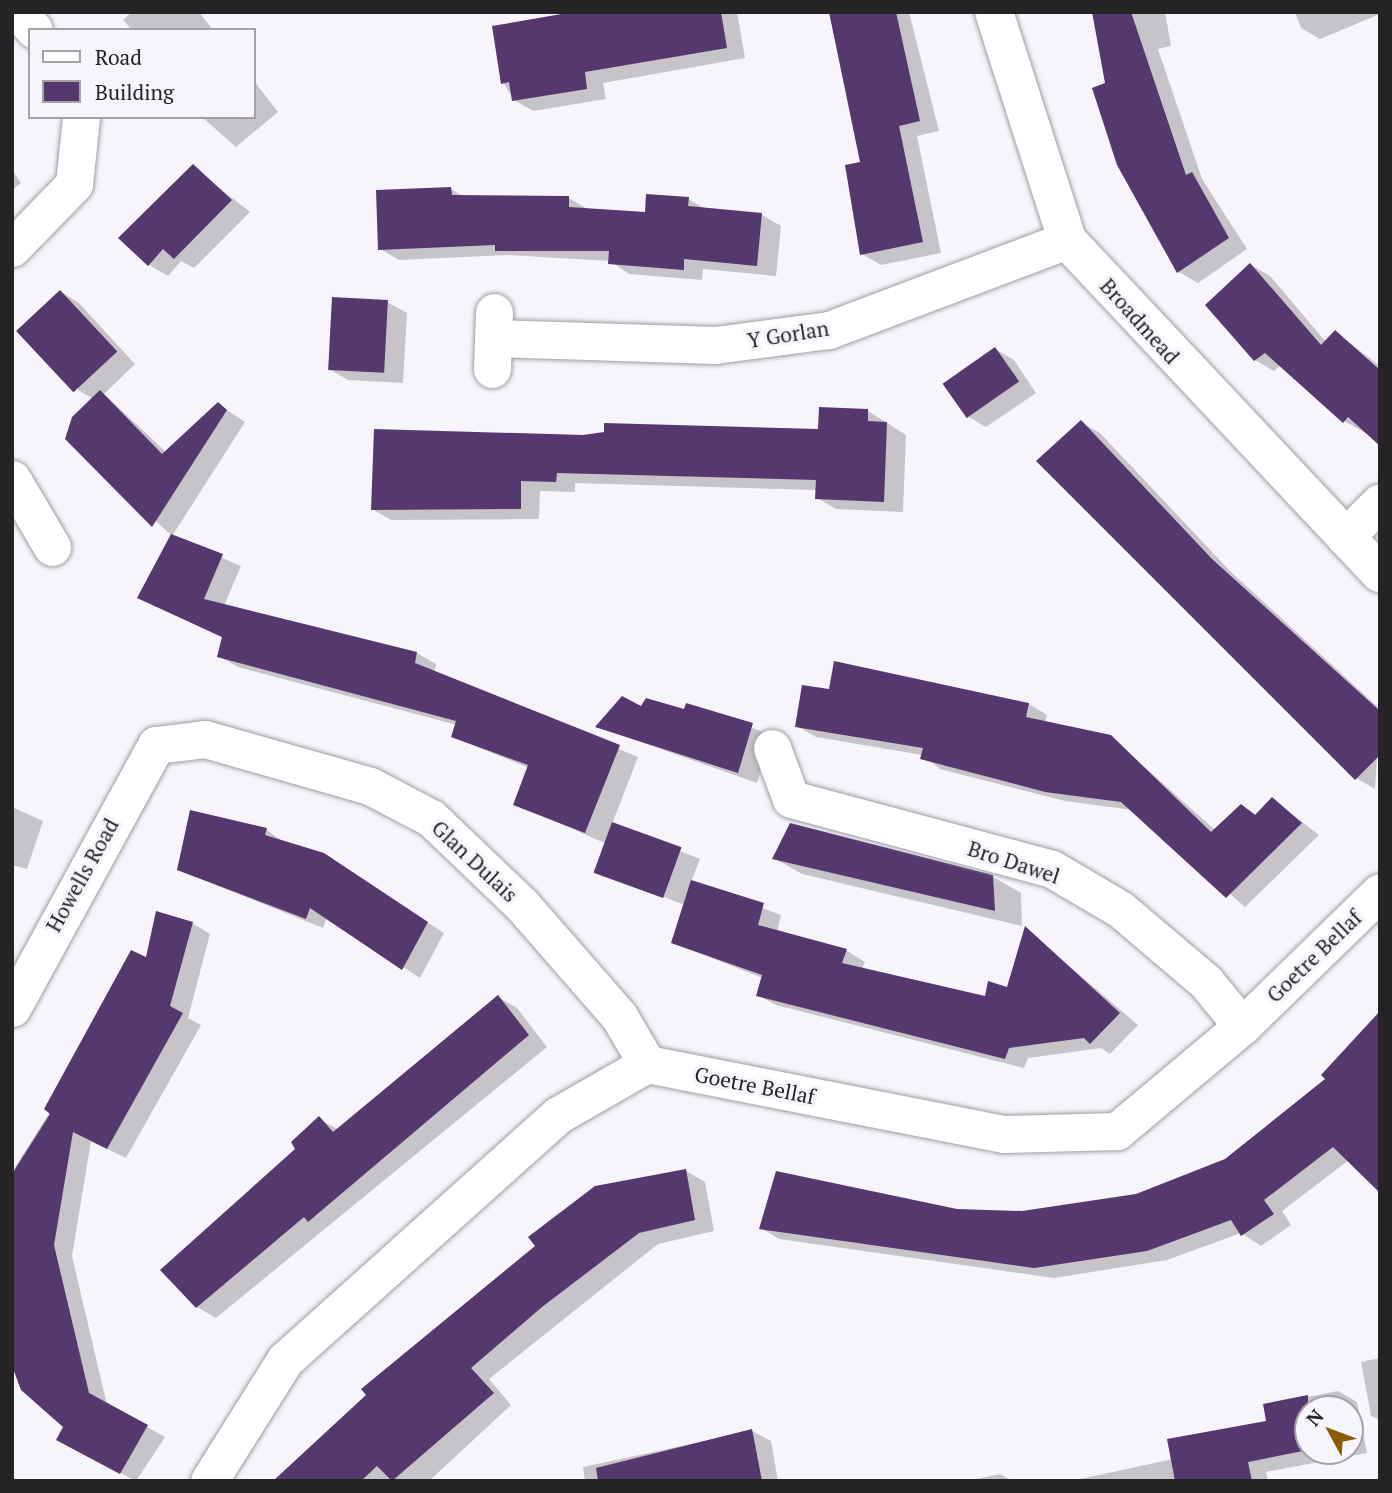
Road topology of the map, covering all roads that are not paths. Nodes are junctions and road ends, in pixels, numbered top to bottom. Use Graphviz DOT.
graph roads {
  1 [pos="19,12"];
  2 [pos="994,12"];
  3 [pos="32,28"];
  4 [pos="81,119"];
  5 [pos="1067,240"];
  6 [pos="12,248"];
  7 [pos="493,340"];
  8 [pos="12,479"];
  9 [pos="1380,502"];
  10 [pos="1345,537"];
  11 [pos="52,547"];
  12 [pos="1380,573"];
  13 [pos="156,745"];
  14 [pos="772,748"];
  15 [pos="1380,892"];
  16 [pos="25,953"];
  17 [pos="12,1008"];
  18 [pos="1242,1026"];
  19 [pos="647,1064"];
  20 [pos="209,1481"];
  1 -- 3 [label="street"];
  2 -- 5 [label="street, Broadmead"];
  4 -- 6 [label="street"];
  5 -- 7 [label="street, Y Gorlan"];
  5 -- 10 [label="street, Broadmead"];
  8 -- 11 [label="street"];
  9 -- 10 [label="street"];
  10 -- 12 [label="street, Broadmead"];
  13 -- 16 [label="street, Howells Road"];
  13 -- 19 [label="street, Glan Dulais"];
  14 -- 18 [label="street, Bro Dawel"];
  15 -- 18 [label="street, Goetre Bellaf"];
  16 -- 17 [label="street, Howells Road"];
  18 -- 19 [label="street, Goetre Bellaf"];
  19 -- 20 [label="street"];
}
